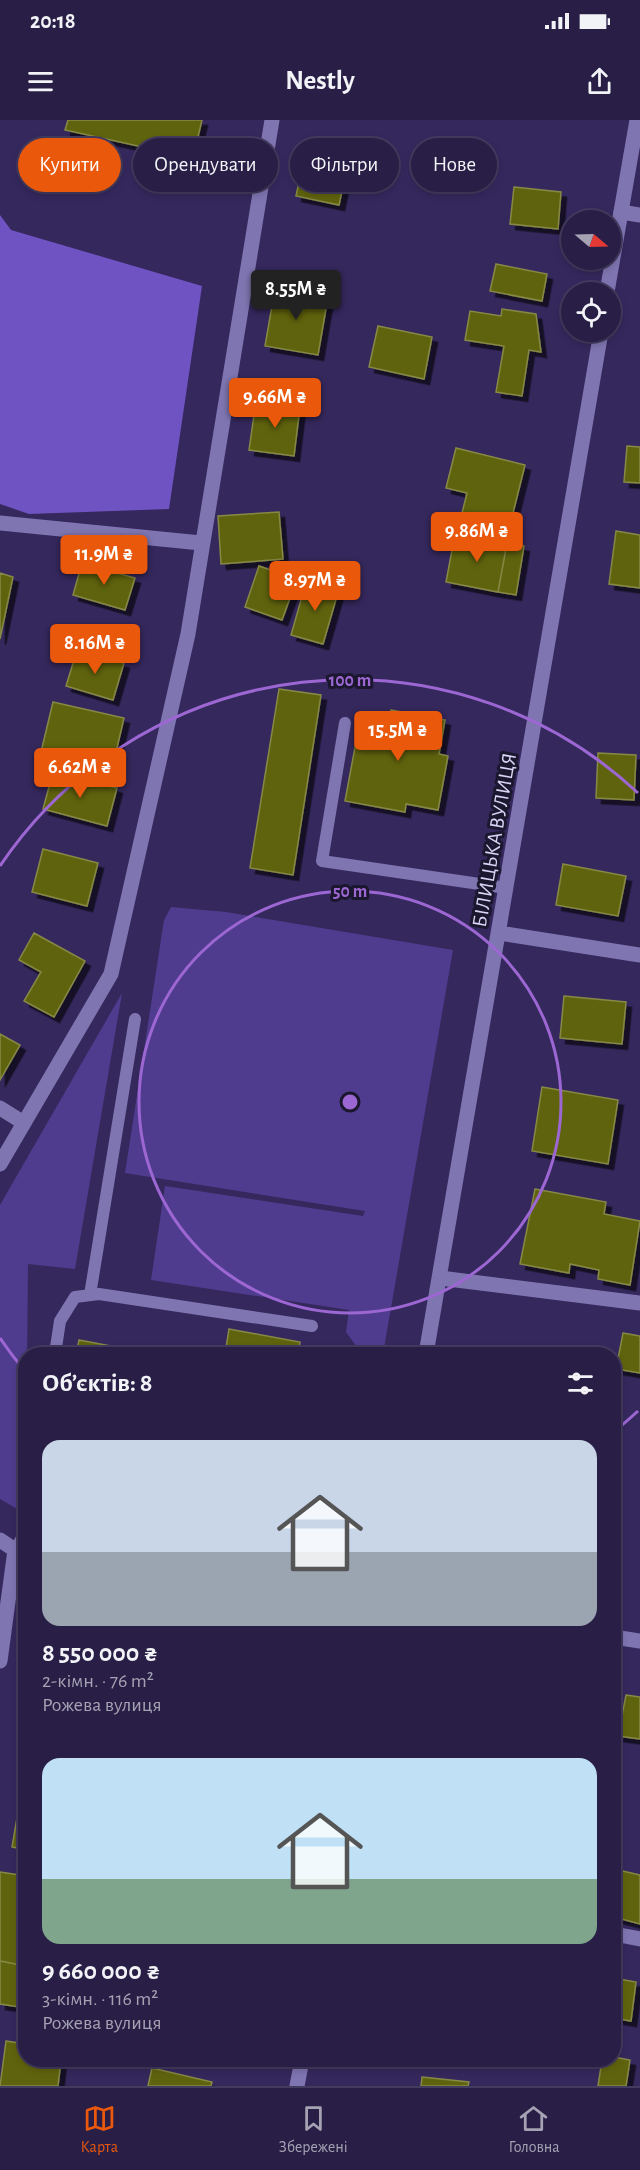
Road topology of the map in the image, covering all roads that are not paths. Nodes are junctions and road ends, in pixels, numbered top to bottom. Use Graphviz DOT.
graph roads {
  1 [pos="272,120"];
  2 [pos="637,120"];
  3 [pos="621,212"];
  4 [pos="640,215"];
  5 [pos="599,342"];
  6 [pos="0,523"];
  7 [pos="201,543"];
  8 [pos="345,723"];
  9 [pos="507,888"];
  10 [pos="499,933"];
  11 [pos="640,955"];
  12 [pos="135,1019"];
  13 [pos="0,1108"];
  14 [pos="24,1123"];
  15 [pos="0,1164"];
  16 [pos="440,1278"];
  17 [pos="90,1295"];
  18 [pos="640,1303"];
  19 [pos="312,1326"];
  20 [pos="56,1347"];
  21 [pos="427,1347"];
  22 [pos="0,1540"];
  23 [pos="18,1550"];
  24 [pos="18,1562"];
  25 [pos="621,1638"];
  26 [pos="640,1641"];
  27 [pos="0,1661"];
  28 [pos="621,1935"];
  29 [pos="640,1939"];
  30 [pos="301,2067"];
  31 [pos="297,2086"];
  1 -- 7 [label="street"];
  2 -- 3 [label="street"];
  3 -- 4 [label="street"];
  5 -- 9 [label="street, БІЛИЦЬКА ВУЛИЦЯ"];
  6 -- 7 [label="street"];
  7 -- 14 [label="street"];
  8 -- 9 [label="lane"];
  9 -- 10 [label="street, БІЛИЦЬКА ВУЛИЦЯ"];
  10 -- 11 [label="street"];
  10 -- 16 [label="street, БІЛИЦЬКА ВУЛИЦЯ"];
  12 -- 17 [label="lane"];
  13 -- 14 [label="street"];
  14 -- 15 [label="street"];
  16 -- 18 [label="street"];
  16 -- 21 [label="street, БІЛИЦЬКА ВУЛИЦЯ"];
  17 -- 19 [label="lane"];
  17 -- 20 [label="lane"];
  22 -- 23 [label="street"];
  24 -- 27 [label="street"];
  25 -- 26 [label="street"];
  28 -- 29 [label="street"];
  30 -- 31 [label="street"];
}
